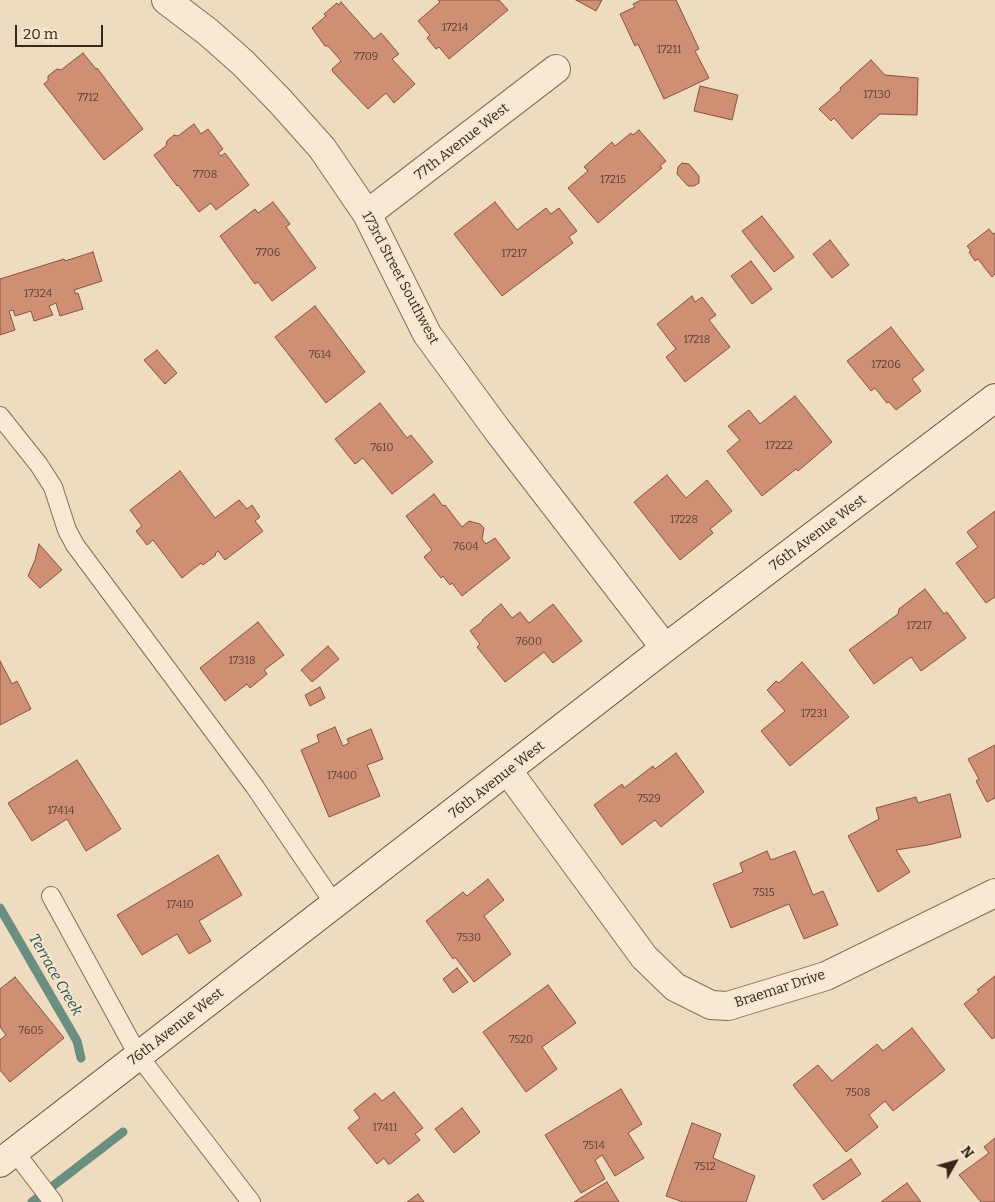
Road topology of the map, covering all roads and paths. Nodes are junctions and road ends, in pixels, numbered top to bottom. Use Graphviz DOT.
graph roads {
  1 [pos="166,0"];
  2 [pos="556,69"];
  3 [pos="367,214"];
  4 [pos="995,398"];
  5 [pos="0,416"];
  6 [pos="665,648"];
  7 [pos="508,771"];
  8 [pos="995,893"];
  9 [pos="51,896"];
  10 [pos="335,905"];
  11 [pos="138,1055"];
  12 [pos="4,1160"];
  13 [pos="52,1202"];
  14 [pos="251,1202"];
  1 -- 3 [label="street, 173rd Street Southwest"];
  2 -- 3 [label="street, 77th Avenue West"];
  3 -- 6 [label="street, 173rd Street Southwest"];
  4 -- 6 [label="street, 76th Avenue West"];
  5 -- 10 [label="lane"];
  6 -- 7 [label="street, 76th Avenue West"];
  7 -- 8 [label="street, Braemar Drive"];
  7 -- 10 [label="street, 76th Avenue West"];
  9 -- 11 [label="lane"];
  10 -- 11 [label="street, 76th Avenue West"];
  11 -- 12 [label="street, 76th Avenue West"];
  11 -- 14 [label="lane"];
  12 -- 13 [label="lane"];
}
